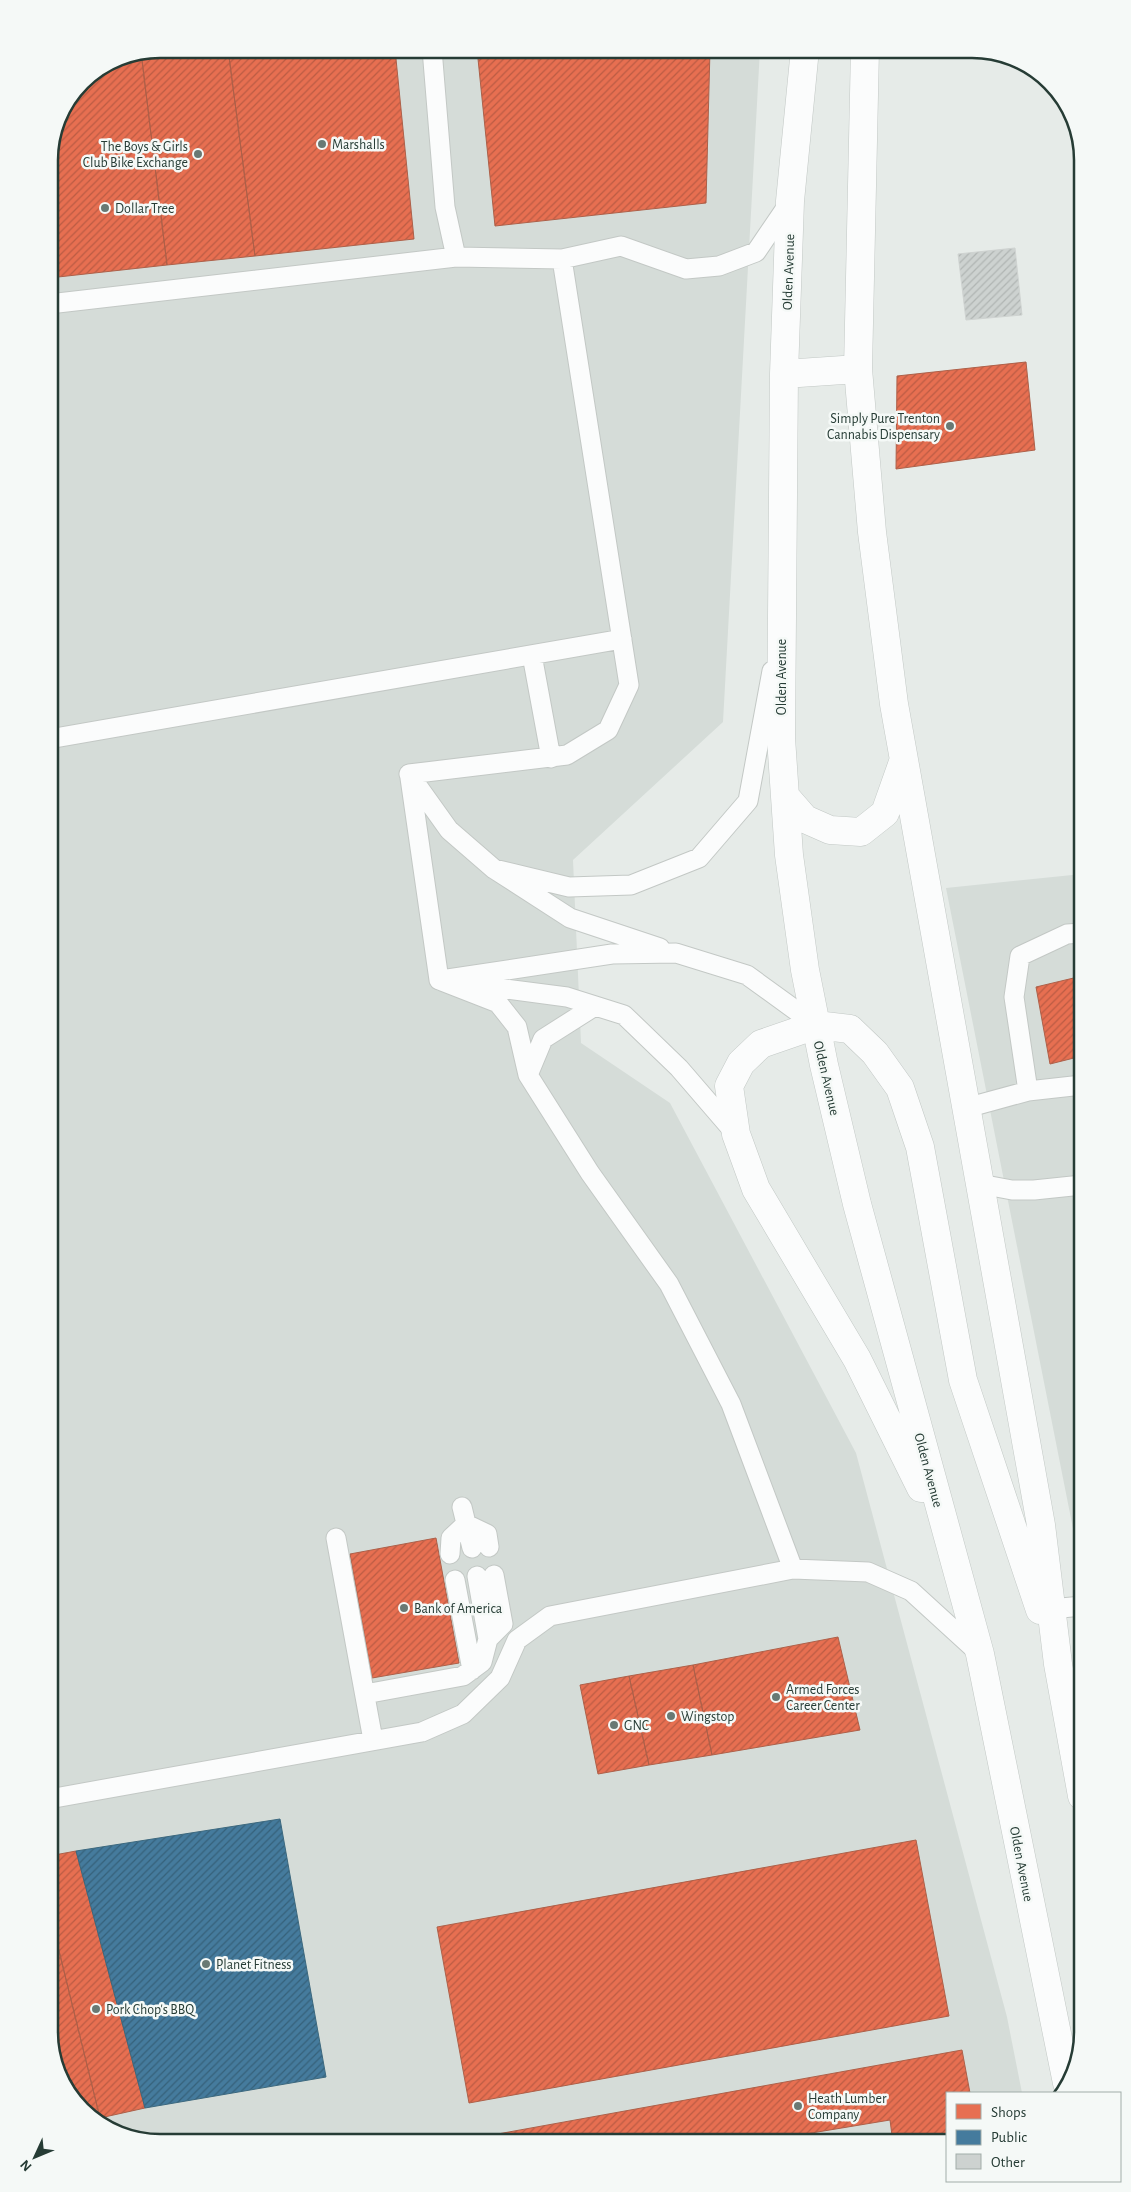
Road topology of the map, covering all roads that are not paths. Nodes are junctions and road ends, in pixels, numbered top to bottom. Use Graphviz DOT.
graph roads {
  1 [pos="433,58"];
  2 [pos="803,58"];
  3 [pos="865,58"];
  4 [pos="790,201"];
  5 [pos="456,257"];
  6 [pos="562,259"];
  7 [pos="58,303"];
  8 [pos="858,369"];
  9 [pos="784,374"];
  10 [pos="782,621"];
  11 [pos="622,639"];
  12 [pos="532,655"];
  13 [pos="58,737"];
  14 [pos="551,758"];
  15 [pos="904,759"];
  16 [pos="409,774"];
  17 [pos="785,796"];
  18 [pos="494,869"];
  19 [pos="1074,934"];
  20 [pos="676,953"];
  21 [pos="439,980"];
  22 [pos="595,1006"];
  23 [pos="816,1025"];
  24 [pos="528,1075"];
  25 [pos="1074,1086"];
  26 [pos="1028,1091"];
  27 [pos="966,1108"];
  28 [pos="736,1134"];
  29 [pos="980,1184"];
  30 [pos="1074,1186"];
  31 [pos="336,1538"];
  32 [pos="950,1544"];
  33 [pos="481,1548"];
  34 [pos="450,1554"];
  35 [pos="792,1569"];
  36 [pos="486,1575"];
  37 [pos="455,1580"];
  38 [pos="1074,1607"];
  39 [pos="1051,1609"];
  40 [pos="980,1654"];
  41 [pos="1058,1664"];
  42 [pos="472,1670"];
  43 [pos="365,1694"];
  44 [pos="1074,1706"];
  45 [pos="373,1740"];
  46 [pos="58,1798"];
  47 [pos="1065,2073"];
  1 -- 5 [label="lane"];
  2 -- 4 [label="main road, Olden Avenue"];
  3 -- 8 [label="main road"];
  4 -- 6 [label="lane"];
  4 -- 9 [label="main road, Olden Avenue"];
  5 -- 6 [label="lane"];
  5 -- 7 [label="lane"];
  6 -- 11 [label="lane"];
  8 -- 9 [label="main road"];
  8 -- 15 [label="main road"];
  9 -- 10 [label="main road, Olden Avenue"];
  10 -- 17 [label="main road, Olden Avenue"];
  10 -- 18 [label="lane"];
  11 -- 12 [label="lane"];
  11 -- 14 [label="lane"];
  12 -- 13 [label="lane"];
  12 -- 14 [label="lane"];
  14 -- 16 [label="lane"];
  15 -- 17 [label="main road"];
  15 -- 27 [label="main road"];
  16 -- 18 [label="lane"];
  16 -- 21 [label="lane"];
  17 -- 23 [label="main road, Olden Avenue"];
  18 -- 20 [label="lane"];
  19 -- 26 [label="lane"];
  20 -- 21 [label="lane"];
  20 -- 23 [label="lane"];
  21 -- 22 [label="lane"];
  21 -- 24 [label="lane"];
  22 -- 24 [label="lane"];
  22 -- 28 [label="lane"];
  23 -- 28 [label="main road"];
  23 -- 32 [label="main road, Olden Avenue"];
  23 -- 41 [label="main road"];
  24 -- 35 [label="lane"];
  25 -- 26 [label="lane"];
  26 -- 27 [label="lane"];
  27 -- 29 [label="main road"];
  28 -- 32 [label="main road"];
  29 -- 30 [label="lane"];
  29 -- 39 [label="main road"];
  31 -- 43 [label="lane"];
  32 -- 40 [label="main road, Olden Avenue"];
  33 -- 34 [label="lane"];
  35 -- 40 [label="lane"];
  35 -- 45 [label="lane"];
  36 -- 42 [label="lane"];
  37 -- 42 [label="lane"];
  38 -- 39 [label="lane"];
  39 -- 41 [label="main road"];
  40 -- 47 [label="main road, Olden Avenue"];
  41 -- 44 [label="main road"];
  42 -- 43 [label="lane"];
  43 -- 45 [label="lane"];
  45 -- 46 [label="lane"];
}
